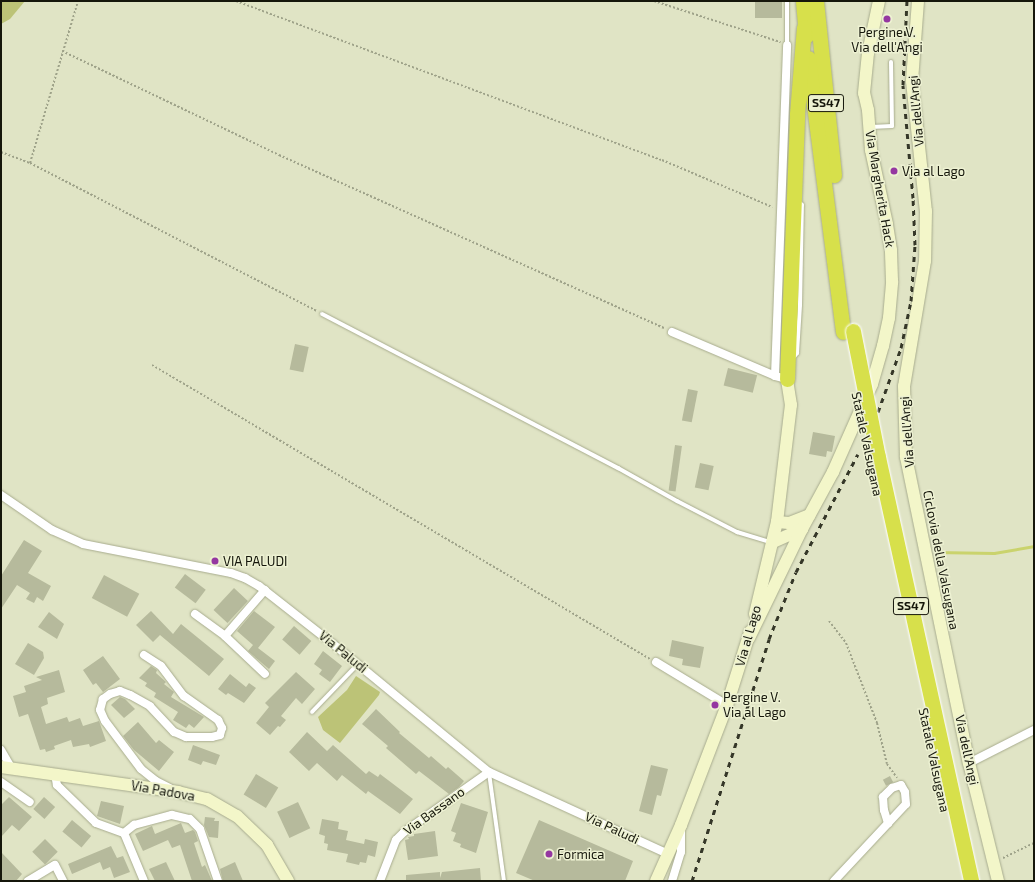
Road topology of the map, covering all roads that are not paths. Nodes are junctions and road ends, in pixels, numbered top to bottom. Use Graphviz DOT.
graph roads {
  1 [pos="788,1"];
  2 [pos="879,1"];
  3 [pos="884,1"];
  4 [pos="918,1"];
  5 [pos="805,3"];
  6 [pos="804,27"];
  7 [pos="787,45"];
  8 [pos="891,62"];
  9 [pos="868,110"];
  10 [pos="869,127"];
  11 [pos="322,314"];
  12 [pos="672,332"];
  13 [pos="848,332"];
  14 [pos="783,374"];
  15 [pos="1,495"];
  16 [pos="810,515"];
  17 [pos="777,522"];
  18 [pos="802,529"];
  19 [pos="773,542"];
  20 [pos="265,590"];
  21 [pos="195,614"];
  22 [pos="225,636"];
  23 [pos="749,638"];
  24 [pos="144,655"];
  25 [pos="656,662"];
  26 [pos="358,664"];
  27 [pos="265,674"];
  28 [pos="726,705"];
  29 [pos="312,712"];
  30 [pos="1034,730"];
  31 [pos="1,750"];
  32 [pos="969,763"];
  33 [pos="6,768"];
  34 [pos="489,772"];
  35 [pos="55,774"];
  36 [pos="1,782"];
  37 [pos="178,792"];
  38 [pos="30,802"];
  39 [pos="888,823"];
  40 [pos="681,825"];
  41 [pos="124,833"];
  42 [pos="668,854"];
  43 [pos="28,881"];
  44 [pos="63,881"];
  45 [pos="144,881"];
  46 [pos="218,881"];
  47 [pos="288,881"];
  48 [pos="380,881"];
  49 [pos="504,881"];
  50 [pos="656,881"];
  51 [pos="672,881"];
  52 [pos="834,881"];
  53 [pos="961,881"];
  54 [pos="971,881"];
  55 [pos="998,881"];
  1 -- 7 [label="lane"];
  2 -- 9 [label="main road, Via Margherita Hack"];
  3 -- 9 [label="main road, Via Margherita Hack"];
  4 -- 32 [label="main road, Via dell'Angi"];
  5 -- 6 [label="highway, Statale Valsugana / SS47"];
  5 -- 13 [label="highway, Statale Valsugana / SS47"];
  6 -- 13 [label="highway, Statale Valsugana / SS47"];
  6 -- 14 [label="highway"];
  7 -- 14 [label="street"];
  8 -- 10 [label="lane"];
  9 -- 10 [label="main road, Via Margherita Hack"];
  10 -- 16 [label="main road, Via Margherita Hack"];
  11 -- 19 [label="lane"];
  12 -- 14 [label="street"];
  13 -- 53 [label="highway, Statale Valsugana / SS47"];
  13 -- 54 [label="highway, Statale Valsugana / SS47, bridge"];
  14 -- 17 [label="main road, Via al Lago"];
  15 -- 20 [label="street, Via Paludi"];
  16 -- 17 [label="main road"];
  16 -- 18 [label="main road, Via Margherita Hack"];
  17 -- 19 [label="main road, Via al Lago"];
  18 -- 19 [label="main road"];
  18 -- 23 [label="main road, Via Margherita Hack"];
  19 -- 23 [label="main road, Via al Lago"];
  20 -- 22 [label="street"];
  20 -- 26 [label="street, Via Paludi"];
  21 -- 22 [label="street"];
  22 -- 27 [label="street"];
  23 -- 28 [label="main road, Via al Lago"];
  24 -- 37 [label="street"];
  25 -- 28 [label="street"];
  26 -- 29 [label="lane"];
  26 -- 34 [label="street, Via Paludi"];
  28 -- 40 [label="main road, Via al Lago"];
  30 -- 32 [label="street"];
  31 -- 33 [label="street"];
  32 -- 55 [label="main road, Via dell'Angi"];
  33 -- 35 [label="main road, Via Padova"];
  34 -- 42 [label="street, Via Paludi"];
  34 -- 48 [label="street, Via Bassano"];
  34 -- 49 [label="lane"];
  35 -- 37 [label="main road, Via Padova"];
  35 -- 41 [label="street"];
  36 -- 38 [label="street"];
  37 -- 47 [label="main road, Via Padova"];
  39 -- 39 [label="street"];
  39 -- 52 [label="street"];
  40 -- 42 [label="main road, Via al Lago"];
  40 -- 51 [label="street"];
  41 -- 45 [label="street"];
  41 -- 46 [label="street"];
  42 -- 50 [label="main road, Via al Lago"];
  43 -- 44 [label="street"];
}
